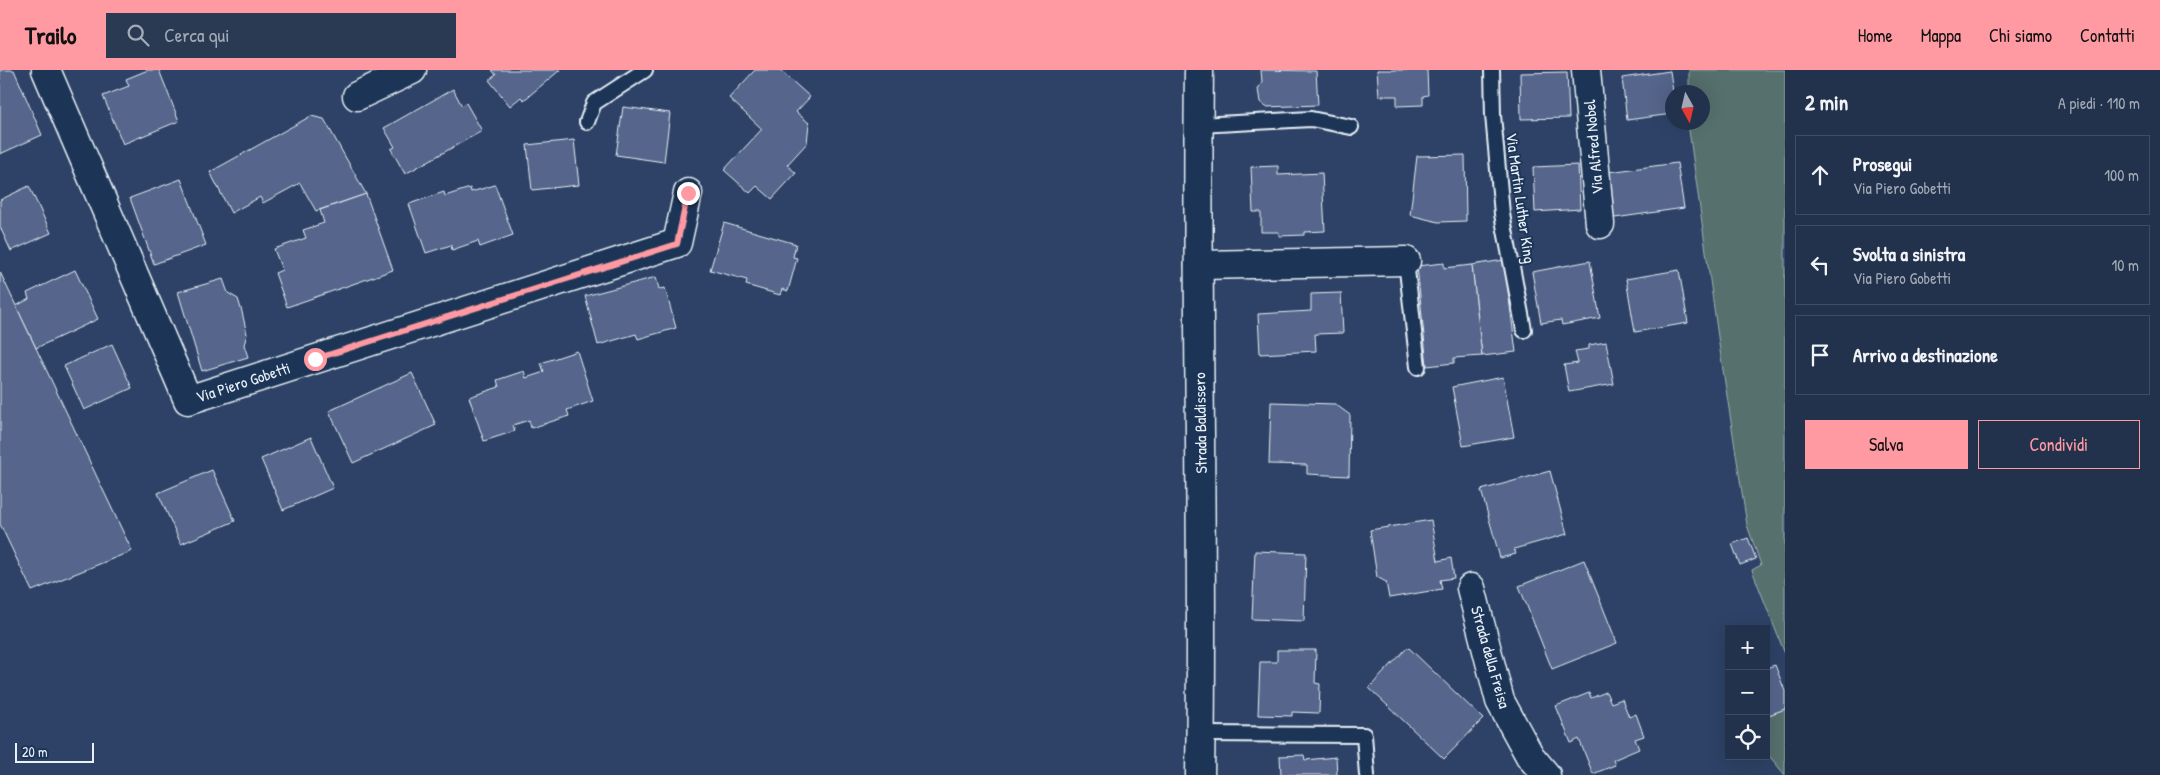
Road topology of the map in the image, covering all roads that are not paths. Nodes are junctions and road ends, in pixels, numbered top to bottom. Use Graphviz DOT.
graph roads {
  1 [pos="46,70"];
  2 [pos="412,70"];
  3 [pos="645,70"];
  4 [pos="1199,70"];
  5 [pos="1492,70"];
  6 [pos="1586,70"];
  7 [pos="356,96"];
  8 [pos="587,122"];
  9 [pos="1199,125"];
  10 [pos="1351,127"];
  11 [pos="688,193"];
  12 [pos="1600,224"];
  13 [pos="1406,261"];
  14 [pos="1199,265"];
  15 [pos="1524,330"];
  16 [pos="1418,366"];
  17 [pos="1471,588"];
  18 [pos="1201,734"];
  19 [pos="1200,775"];
  20 [pos="1367,775"];
  21 [pos="1546,775"];
  1 -- 11 [label="street, Via Piero Gobetti"];
  2 -- 7 [label="street"];
  3 -- 8 [label="lane"];
  4 -- 9 [label="street, Strada Baldissero"];
  5 -- 15 [label="lane, Via Martin Luther King"];
  6 -- 12 [label="street, Via Alfred Nobel"];
  9 -- 10 [label="lane"];
  9 -- 14 [label="street, Strada Baldissero"];
  13 -- 14 [label="street"];
  13 -- 16 [label="lane"];
  14 -- 18 [label="street, Strada Baldissero"];
  17 -- 21 [label="street, Strada della Freisa"];
  18 -- 19 [label="street, Strada Baldissero"];
  18 -- 20 [label="lane"];
}
